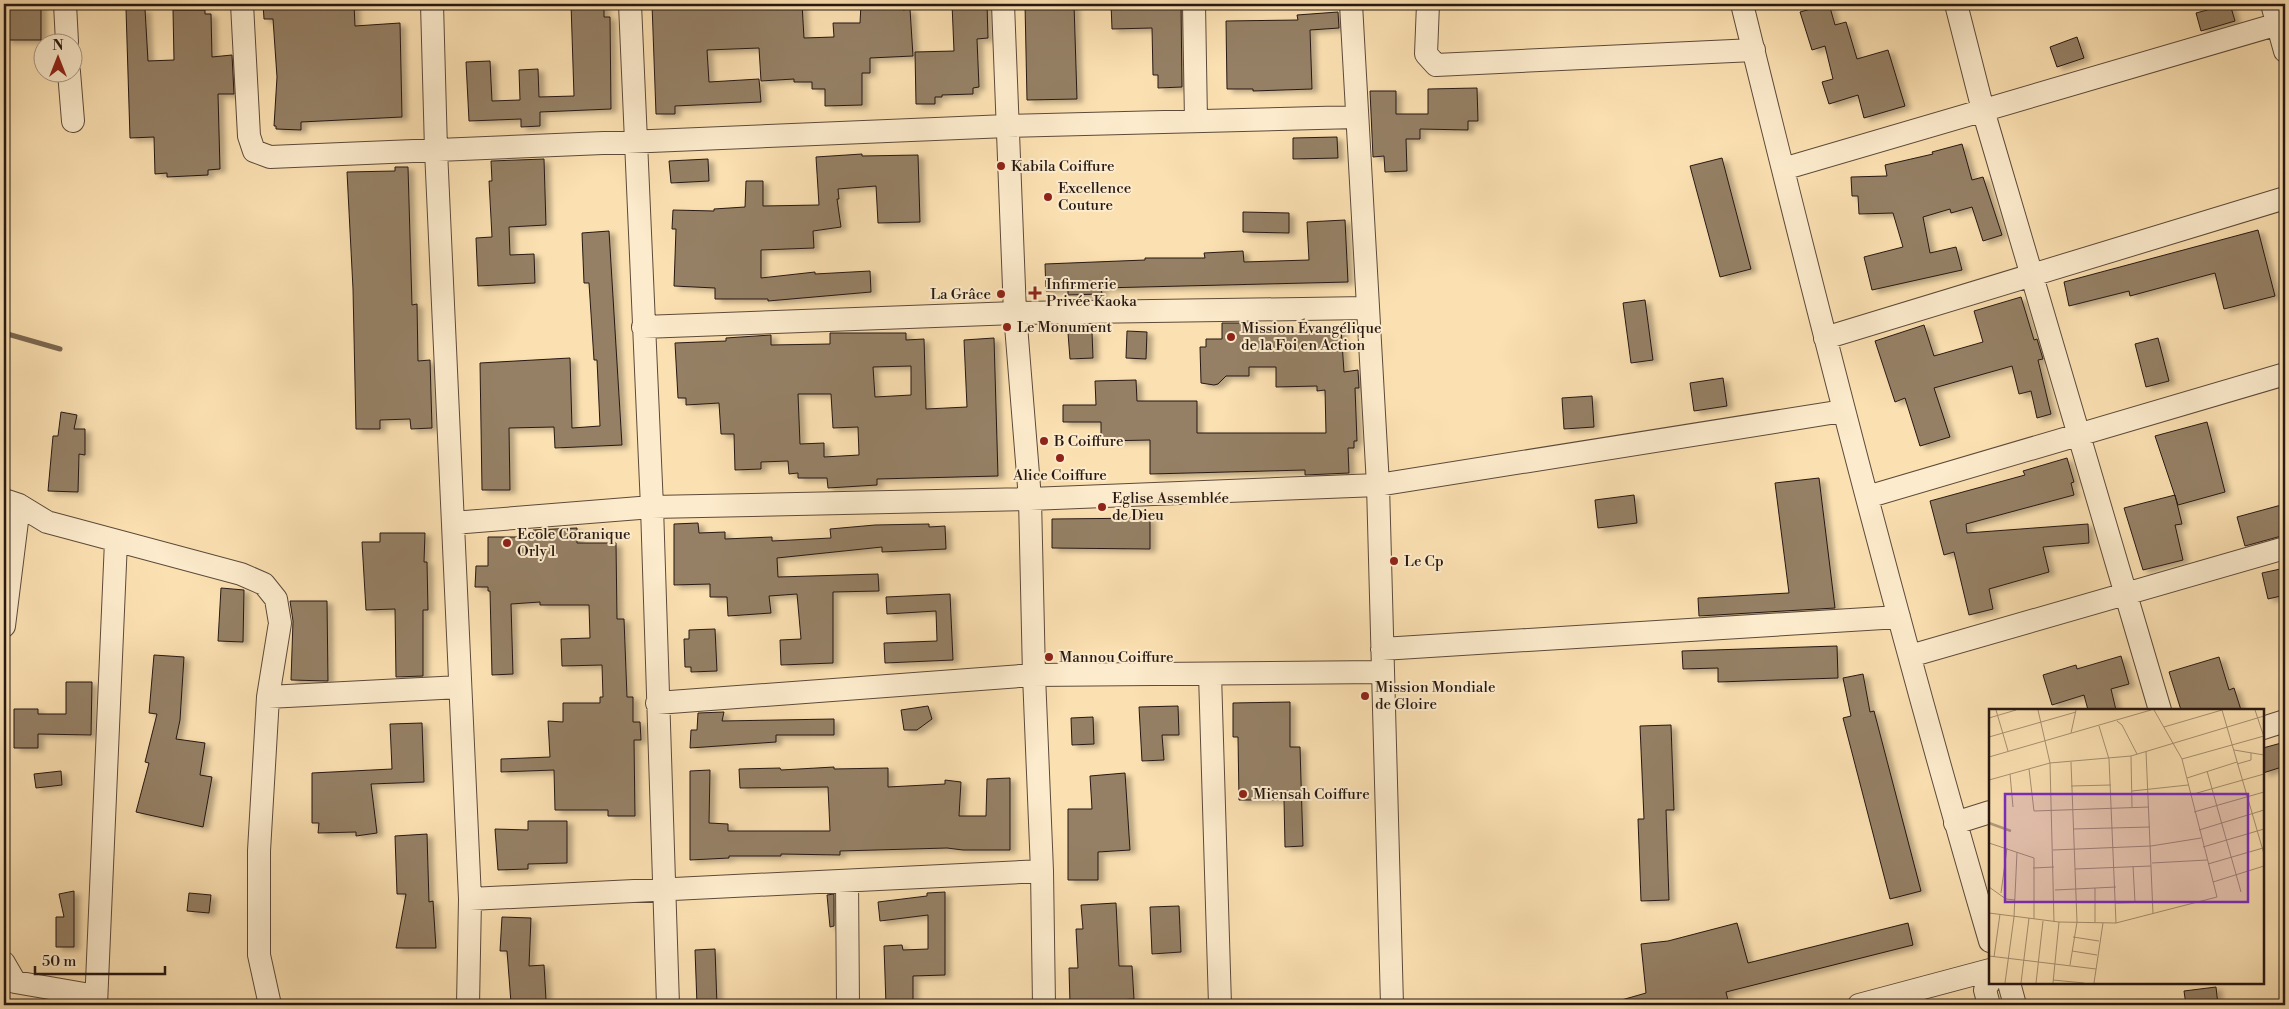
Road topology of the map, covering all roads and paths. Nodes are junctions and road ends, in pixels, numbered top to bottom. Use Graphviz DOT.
graph roads {
  1 [pos="65,4"];
  2 [pos="242,4"];
  3 [pos="432,4"];
  4 [pos="630,4"];
  5 [pos="1003,4"];
  6 [pos="1194,4"];
  7 [pos="1351,4"];
  8 [pos="1428,4"];
  9 [pos="1742,4"];
  10 [pos="1956,4"];
  11 [pos="2278,17"];
  12 [pos="67,32"];
  13 [pos="1754,50"];
  14 [pos="2285,51"];
  15 [pos="70,82"];
  16 [pos="1983,110"];
  17 [pos="1356,117"];
  18 [pos="72,121"];
  19 [pos="1196,121"];
  20 [pos="1007,126"];
  21 [pos="636,142"];
  22 [pos="436,150"];
  23 [pos="1783,169"];
  24 [pos="2285,198"];
  25 [pos="2032,275"];
  26 [pos="1367,308"];
  27 [pos="1016,312"];
  28 [pos="643,327"];
  29 [pos="1825,338"];
  30 [pos="2285,374"];
  31 [pos="1843,411"];
  32 [pos="2079,434"];
  33 [pos="1378,485"];
  34 [pos="1867,497"];
  35 [pos="1030,498"];
  36 [pos="11,502"];
  37 [pos="652,507"];
  38 [pos="453,522"];
  39 [pos="116,541"];
  40 [pos="2285,548"];
  41 [pos="2126,594"];
  42 [pos="1899,617"];
  43 [pos="4,626"];
  44 [pos="1382,649"];
  45 [pos="1910,656"];
  46 [pos="1382,672"];
  47 [pos="1210,674"];
  48 [pos="1034,675"];
  49 [pos="460,686"];
  50 [pos="268,696"];
  51 [pos="657,703"];
  52 [pos="2160,709"];
  53 [pos="2285,721"];
  54 [pos="2264,728"];
  55 [pos="1989,812"];
  56 [pos="1955,823"];
  57 [pos="1042,871"];
  58 [pos="847,880"];
  59 [pos="664,889"];
  60 [pos="470,899"];
  61 [pos="1989,938"];
  62 [pos="4,964"];
  63 [pos="1989,970"];
  64 [pos="1989,983"];
  65 [pos="2009,984"];
  66 [pos="96,1001"];
  67 [pos="270,1005"];
  68 [pos="468,1005"];
  69 [pos="668,1005"];
  70 [pos="848,1005"];
  71 [pos="1044,1005"];
  72 [pos="1220,1005"];
  73 [pos="1392,1005"];
  74 [pos="1859,1005"];
  75 [pos="1989,1005"];
  76 [pos="2015,1005"];
  1 -- 12 [label="street"];
  2 -- 22 [label="street"];
  3 -- 22 [label="street"];
  4 -- 21 [label="street"];
  5 -- 20 [label="street"];
  6 -- 19 [label="street"];
  7 -- 17 [label="street"];
  8 -- 13 [label="street"];
  9 -- 13 [label="street"];
  10 -- 16 [label="street"];
  11 -- 14 [label="street"];
  11 -- 16 [label="street"];
  13 -- 23 [label="street"];
  15 -- 18 [label="street"];
  16 -- 23 [label="street"];
  16 -- 25 [label="street"];
  17 -- 19 [label="street"];
  17 -- 26 [label="street"];
  19 -- 20 [label="street"];
  20 -- 21 [label="street"];
  20 -- 27 [label="street"];
  21 -- 22 [label="street"];
  21 -- 28 [label="street"];
  22 -- 38 [label="street"];
  23 -- 29 [label="street"];
  24 -- 25 [label="street"];
  25 -- 29 [label="street"];
  25 -- 32 [label="street"];
  26 -- 27 [label="street"];
  26 -- 33 [label="street"];
  27 -- 28 [label="street"];
  27 -- 35 [label="street"];
  28 -- 37 [label="street"];
  29 -- 31 [label="street"];
  30 -- 32 [label="street"];
  31 -- 33 [label="street"];
  31 -- 34 [label="street"];
  32 -- 34 [label="street"];
  32 -- 41 [label="street"];
  33 -- 35 [label="street"];
  33 -- 44 [label="street"];
  34 -- 42 [label="street"];
  35 -- 37 [label="street"];
  35 -- 48 [label="street"];
  36 -- 39 [label="street"];
  36 -- 43 [label="street"];
  37 -- 38 [label="street"];
  37 -- 51 [label="street"];
  38 -- 49 [label="street"];
  39 -- 50 [label="street"];
  39 -- 66 [label="street"];
  40 -- 41 [label="street"];
  41 -- 45 [label="street"];
  41 -- 52 [label="street"];
  42 -- 44 [label="street"];
  42 -- 45 [label="street"];
  44 -- 46 [label="street"];
  45 -- 56 [label="street"];
  46 -- 47 [label="street"];
  46 -- 73 [label="street"];
  47 -- 48 [label="street"];
  47 -- 72 [label="street"];
  48 -- 51 [label="street"];
  48 -- 57 [label="street"];
  49 -- 50 [label="street"];
  49 -- 60 [label="street"];
  50 -- 67 [label="street"];
  51 -- 59 [label="street"];
  53 -- 54 [label="street"];
  55 -- 56 [label="street"];
  56 -- 61 [label="street"];
  57 -- 58 [label="street"];
  57 -- 71 [label="street"];
  58 -- 59 [label="street"];
  58 -- 70 [label="street"];
  59 -- 60 [label="street"];
  59 -- 69 [label="street"];
  60 -- 68 [label="street"];
  62 -- 66 [label="street"];
  63 -- 74 [label="street"];
  64 -- 75 [label="street"];
  65 -- 76 [label="street"];
}
